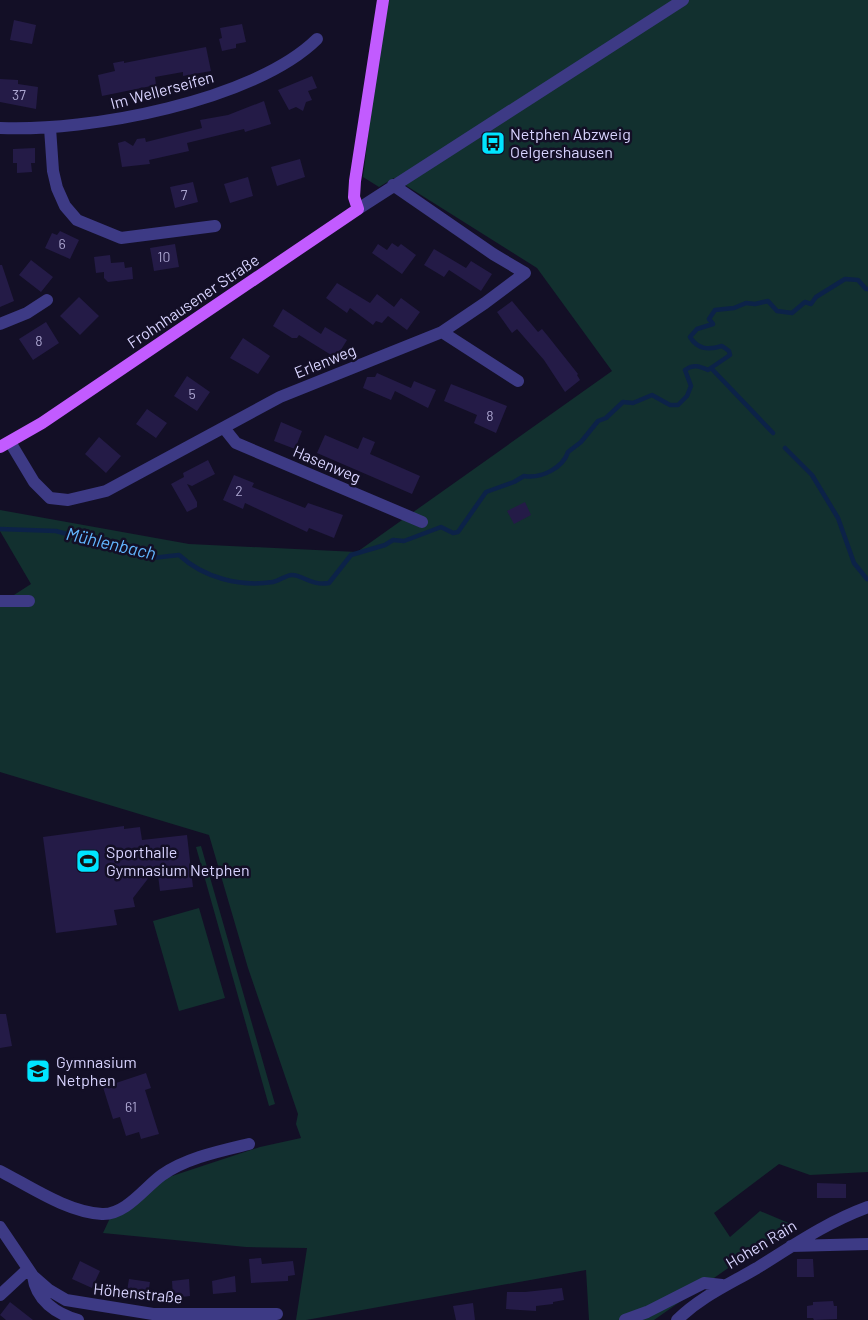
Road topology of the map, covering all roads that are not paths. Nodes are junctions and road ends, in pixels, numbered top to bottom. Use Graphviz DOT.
graph roads {
  1 [pos="383,0"];
  2 [pos="683,0"];
  3 [pos="317,39"];
  4 [pos="0,128"];
  5 [pos="50,128"];
  6 [pos="393,185"];
  7 [pos="358,209"];
  8 [pos="215,226"];
  9 [pos="47,300"];
  10 [pos="0,324"];
  11 [pos="442,332"];
  12 [pos="518,381"];
  13 [pos="224,428"];
  14 [pos="5,445"];
  15 [pos="422,522"];
  16 [pos="0,601"];
  17 [pos="29,601"];
  18 [pos="249,1144"];
  19 [pos="0,1171"];
  20 [pos="868,1207"];
  21 [pos="0,1227"];
  22 [pos="868,1244"];
  23 [pos="789,1246"];
  24 [pos="31,1272"];
  25 [pos="722,1285"];
  26 [pos="0,1294"];
  27 [pos="248,1313"];
  28 [pos="277,1314"];
  29 [pos="78,1320"];
  30 [pos="234,1320"];
  31 [pos="625,1320"];
  32 [pos="677,1320"];
  1 -- 7 [label="main road"];
  2 -- 6 [label="street"];
  3 -- 5 [label="street, Im Wellerseifen"];
  4 -- 5 [label="street, Im Wellerseifen"];
  5 -- 8 [label="street"];
  6 -- 7 [label="street"];
  6 -- 11 [label="street, Erlenweg"];
  7 -- 14 [label="main road, Frohnhausener Straße"];
  9 -- 10 [label="street"];
  11 -- 12 [label="street"];
  11 -- 13 [label="street, Erlenweg"];
  13 -- 14 [label="street, Erlenweg"];
  13 -- 15 [label="street, Hasenweg"];
  16 -- 17 [label="street"];
  18 -- 19 [label="street"];
  20 -- 23 [label="street, Hohen Rain"];
  21 -- 24 [label="street, Höhenstraße"];
  22 -- 23 [label="street"];
  23 -- 25 [label="street, Hohen Rain"];
  24 -- 26 [label="street"];
  24 -- 27 [label="street, Höhenstraße"];
  24 -- 29 [label="street, Höhenstraße"];
  25 -- 31 [label="street"];
  25 -- 32 [label="street, Hohen Rain"];
  27 -- 28 [label="street, Höhenstraße"];
  27 -- 30 [label="street, Höhenstraße"];
}
